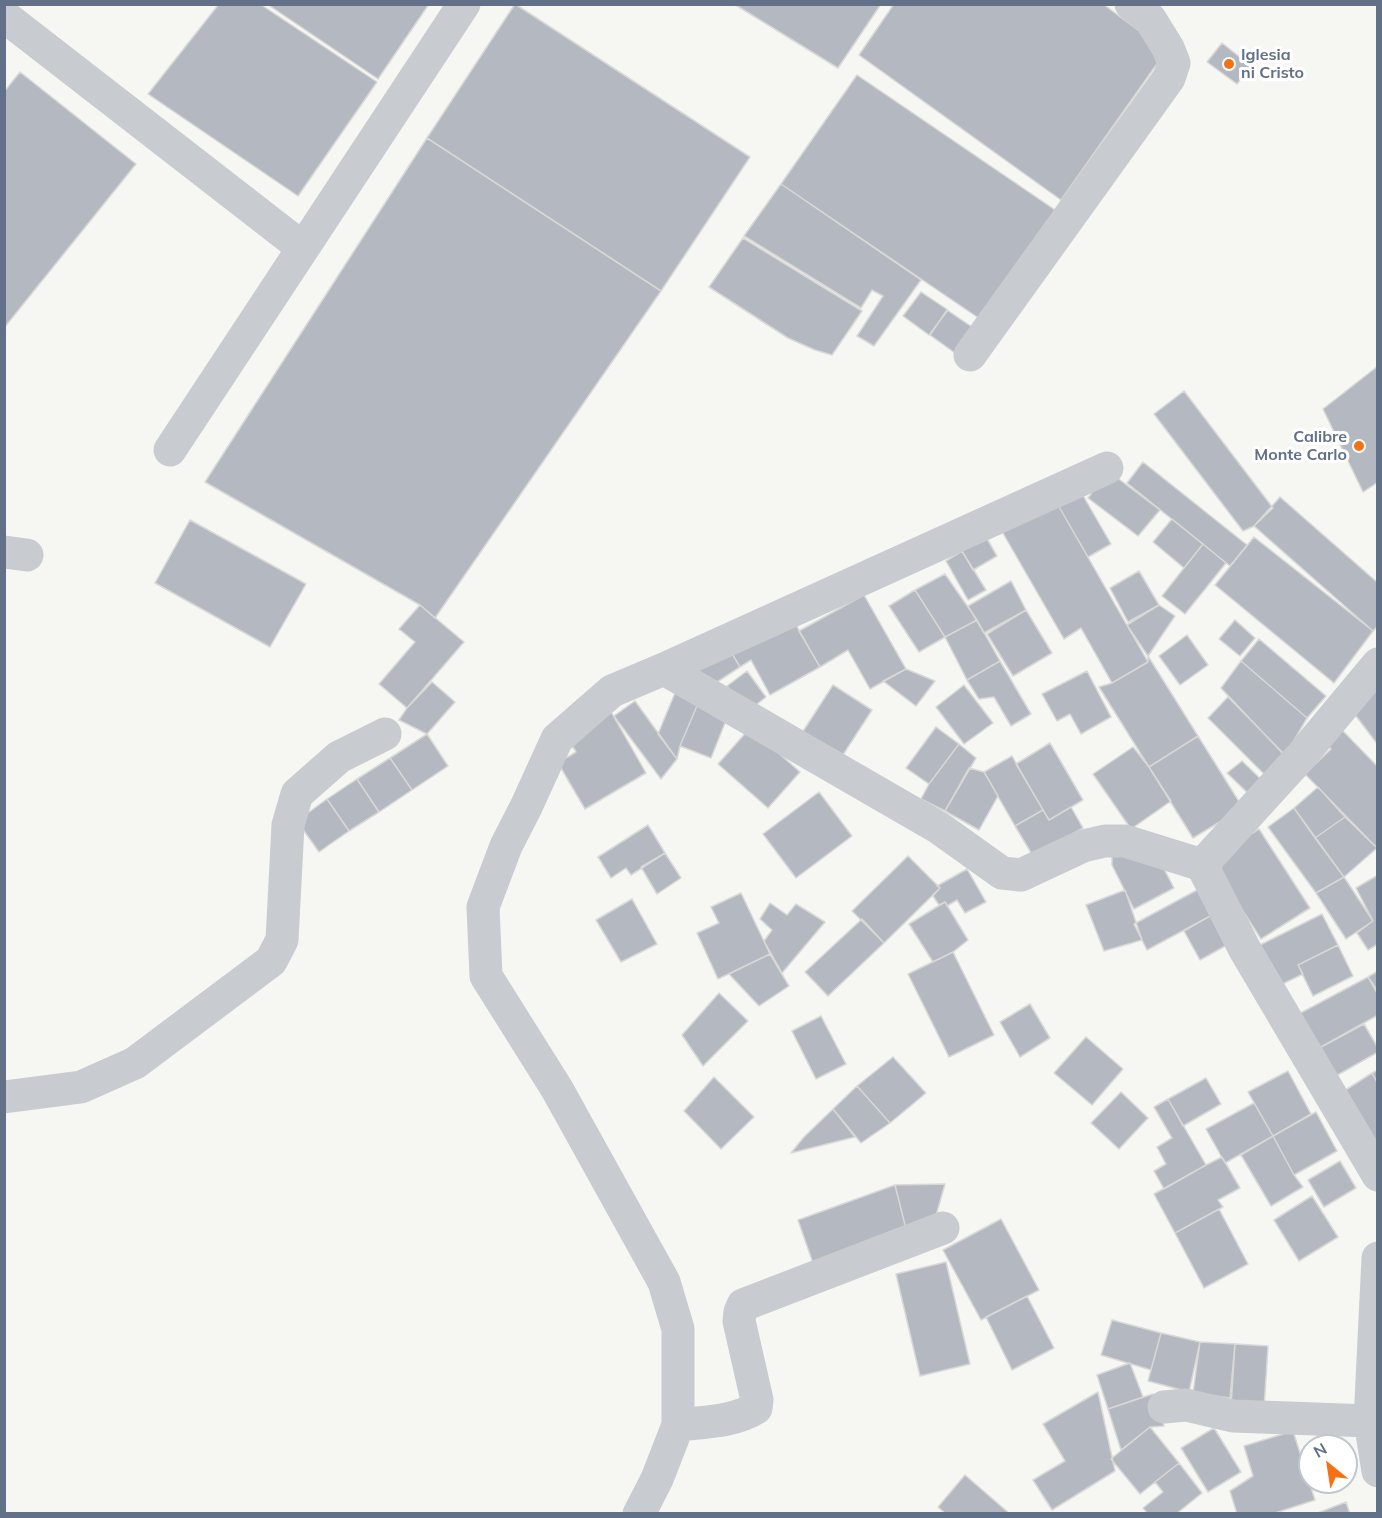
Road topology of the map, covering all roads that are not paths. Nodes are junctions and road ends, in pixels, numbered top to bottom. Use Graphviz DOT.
graph roads {
  1 [pos="464,4"];
  2 [pos="1148,9"];
  3 [pos="4,16"];
  4 [pos="303,248"];
  5 [pos="970,355"];
  6 [pos="170,450"];
  7 [pos="1107,468"];
  8 [pos="1377,664"];
  9 [pos="664,669"];
  10 [pos="386,734"];
  11 [pos="1202,865"];
  12 [pos="4,1097"];
  13 [pos="1377,1175"];
  14 [pos="943,1228"];
  15 [pos="1377,1258"];
  16 [pos="1164,1407"];
  17 [pos="1374,1421"];
  18 [pos="678,1425"];
  19 [pos="1377,1472"];
  20 [pos="639,1514"];
  1 -- 4 [label="street"];
  2 -- 5 [label="street"];
  3 -- 4 [label="street"];
  4 -- 6 [label="street"];
  7 -- 9 [label="street"];
  8 -- 11 [label="street"];
  9 -- 11 [label="street"];
  9 -- 18 [label="street"];
  10 -- 12 [label="street"];
  11 -- 13 [label="street"];
  14 -- 18 [label="street"];
  15 -- 17 [label="street"];
  16 -- 17 [label="street"];
  17 -- 19 [label="street"];
  18 -- 20 [label="street"];
}
